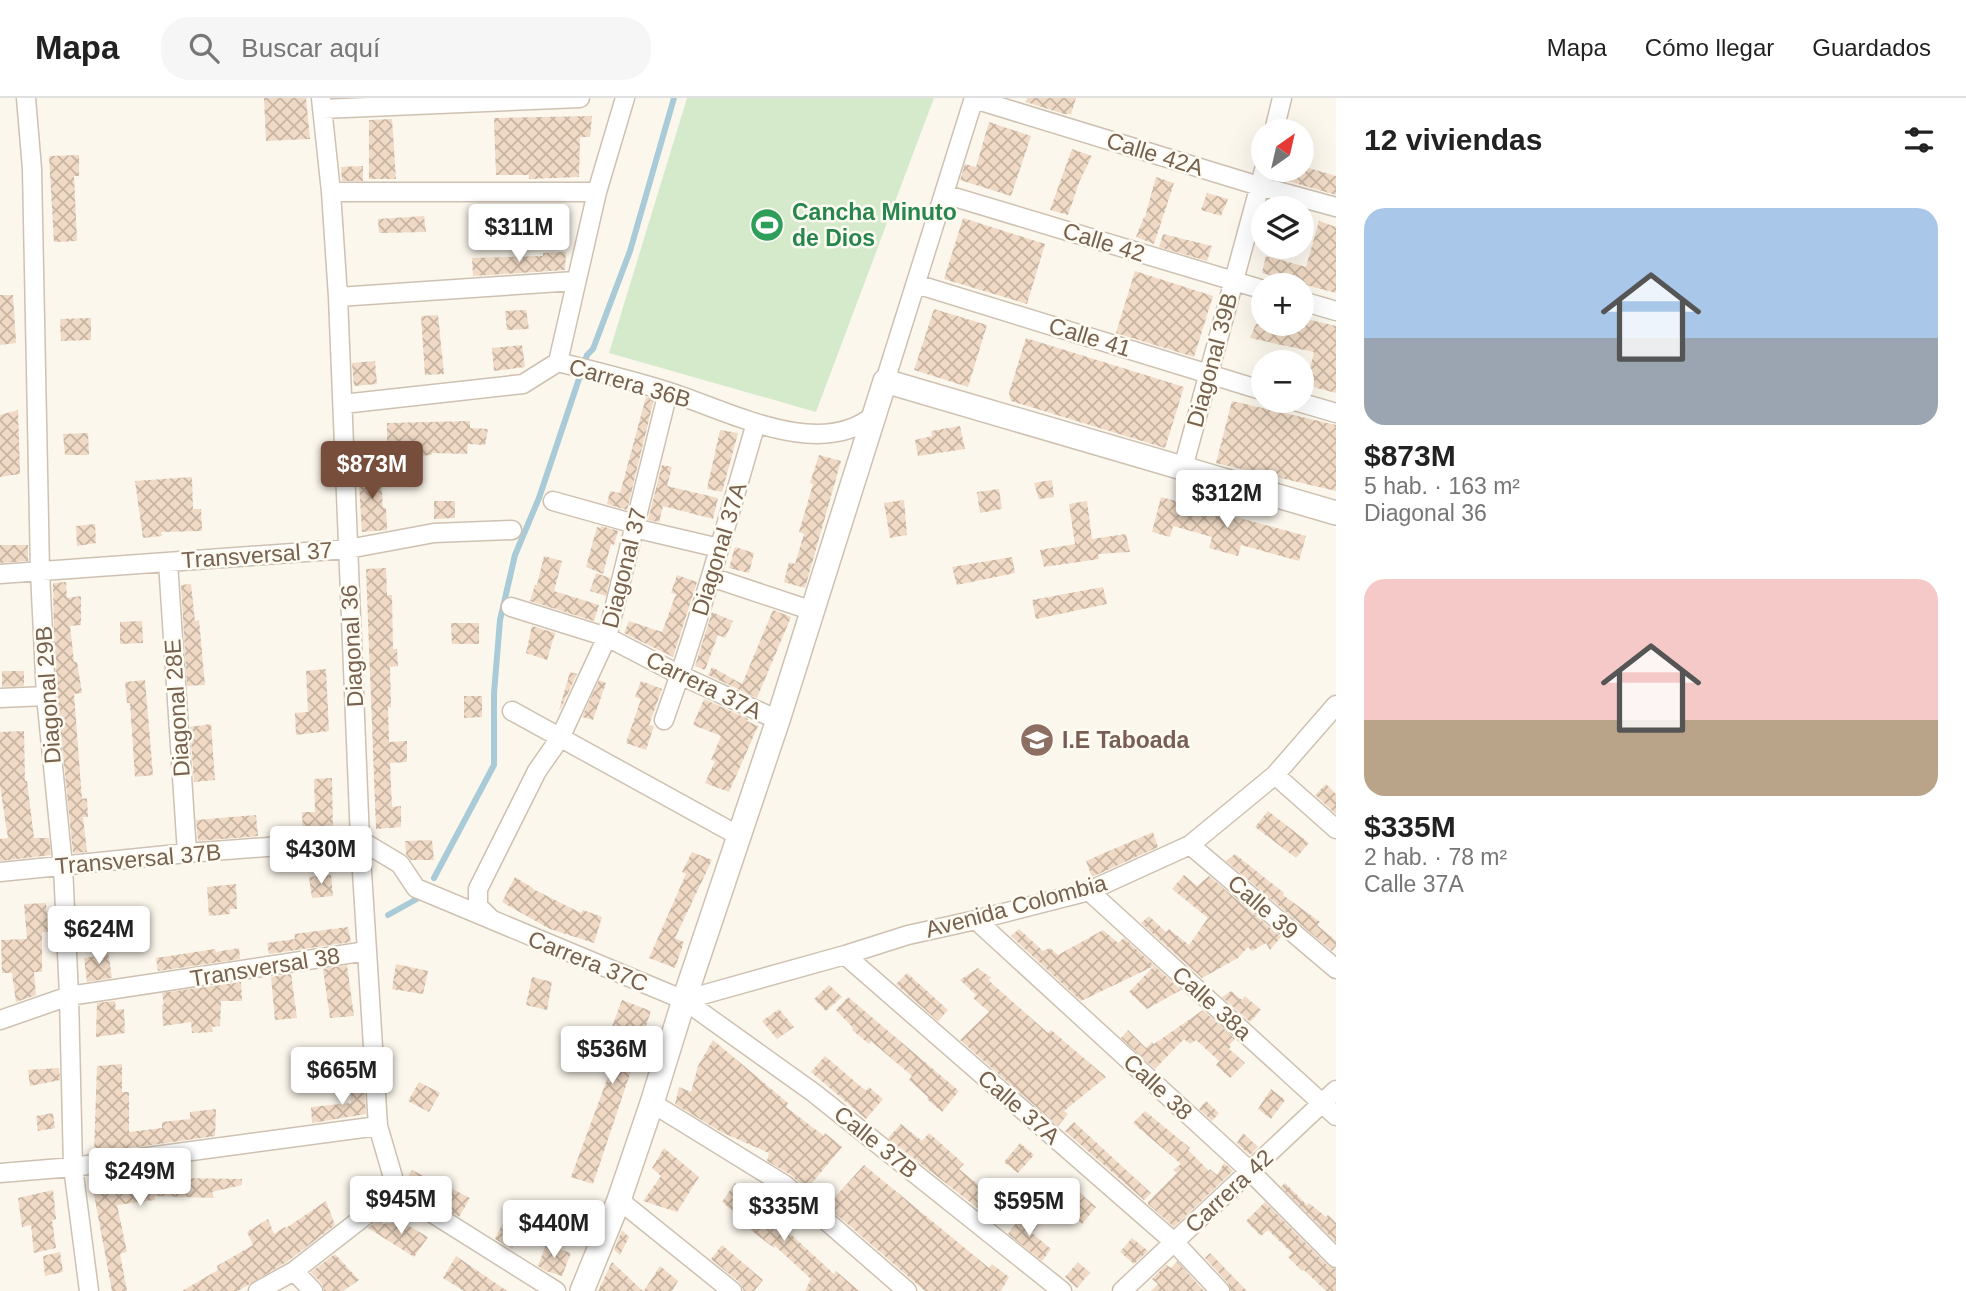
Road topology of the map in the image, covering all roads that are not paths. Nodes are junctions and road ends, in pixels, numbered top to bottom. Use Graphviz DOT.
graph roads {
  1 [pos="26,98"];
  2 [pos="580,98"];
  3 [pos="625,98"];
  4 [pos="974,98"];
  5 [pos="1282,98"];
  6 [pos="322,103"];
  7 [pos="1277,119"];
  8 [pos="1251,175"];
  9 [pos="1260,182"];
  10 [pos="1271,182"];
  11 [pos="331,192"];
  12 [pos="597,192"];
  13 [pos="944,194"];
  14 [pos="1336,207"];
  15 [pos="575,281"];
  16 [pos="1233,281"];
  17 [pos="916,284"];
  18 [pos="1251,286"];
  19 [pos="338,297"];
  20 [pos="1314,305"];
  21 [pos="1336,311"];
  22 [pos="566,364"];
  23 [pos="1209,374"];
  24 [pos="885,381"];
  25 [pos="1251,387"];
  26 [pos="668,391"];
  27 [pos="343,404"];
  28 [pos="1314,407"];
  29 [pos="1336,413"];
  30 [pos="874,415"];
  31 [pos="756,423"];
  32 [pos="1183,468"];
  33 [pos="553,501"];
  34 [pos="1336,513"];
  35 [pos="635,526"];
  36 [pos="512,530"];
  37 [pos="719,548"];
  38 [pos="348,549"];
  39 [pos="168,562"];
  40 [pos="40,572"];
  41 [pos="0,574"];
  42 [pos="711,577"];
  43 [pos="511,607"];
  44 [pos="813,611"];
  45 [pos="607,637"];
  46 [pos="680,675"];
  47 [pos="46,696"];
  48 [pos="0,698"];
  49 [pos="1336,705"];
  50 [pos="512,711"];
  51 [pos="664,720"];
  52 [pos="778,720"];
  53 [pos="560,738"];
  54 [pos="1275,775"];
  55 [pos="1336,829"];
  56 [pos="739,836"];
  57 [pos="360,840"];
  58 [pos="1190,845"];
  59 [pos="187,853"];
  60 [pos="63,866"];
  61 [pos="0,872"];
  62 [pos="1089,891"];
  63 [pos="976,920"];
  64 [pos="493,921"];
  65 [pos="367,951"];
  66 [pos="845,955"];
  67 [pos="1336,969"];
  68 [pos="69,996"];
  69 [pos="684,1000"];
  70 [pos="0,1020"];
  71 [pos="1336,1090"];
  72 [pos="652,1103"];
  73 [pos="1322,1103"];
  74 [pos="1336,1116"];
  75 [pos="378,1126"];
  76 [pos="73,1167"];
  77 [pos="1251,1172"];
  78 [pos="0,1173"];
  79 [pos="397,1191"];
  80 [pos="619,1200"];
  81 [pos="1174,1242"];
  82 [pos="1336,1258"];
  83 [pos="294,1271"];
  84 [pos="89,1291"];
  85 [pos="258,1291"];
  86 [pos="313,1291"];
  87 [pos="556,1291"];
  88 [pos="582,1291"];
  89 [pos="732,1291"];
  90 [pos="908,1291"];
  91 [pos="1062,1291"];
  92 [pos="1122,1291"];
  93 [pos="1220,1291"];
  1 -- 40 [label="street, Diagonal 29B"];
  2 -- 6 [label="street"];
  3 -- 12 [label="street"];
  4 -- 8 [label="street, Calle 42A"];
  4 -- 13 [label="street"];
  5 -- 7 [label="street"];
  6 -- 11 [label="street, Diagonal 36"];
  9 -- 16 [label="street, Diagonal 39B"];
  10 -- 14 [label="street, Calle 42A"];
  11 -- 12 [label="street"];
  11 -- 19 [label="street, Diagonal 36"];
  12 -- 15 [label="street"];
  13 -- 16 [label="street, Calle 42"];
  13 -- 17 [label="street"];
  15 -- 19 [label="street"];
  15 -- 22 [label="street"];
  16 -- 18 [label="street, Calle 42"];
  16 -- 23 [label="street, Diagonal 39B"];
  17 -- 23 [label="street, Calle 41"];
  17 -- 24 [label="street"];
  19 -- 27 [label="street, Diagonal 36"];
  20 -- 21 [label="street"];
  22 -- 26 [label="street, Carrera 36B"];
  22 -- 27 [label="street, Carrera 36B"];
  23 -- 25 [label="street, Calle 41"];
  23 -- 32 [label="street, Diagonal 39B"];
  24 -- 30 [label="street"];
  24 -- 32 [label="street"];
  26 -- 31 [label="street, Carrera 36B"];
  26 -- 35 [label="street, Diagonal 37"];
  27 -- 38 [label="street, Diagonal 36"];
  28 -- 29 [label="street"];
  30 -- 31 [label="street, Carrera 36B"];
  30 -- 44 [label="street"];
  31 -- 37 [label="street, Diagonal 37A"];
  32 -- 34 [label="street"];
  33 -- 35 [label="street"];
  35 -- 37 [label="street"];
  35 -- 45 [label="street, Diagonal 37"];
  36 -- 38 [label="street, Transversal 37"];
  37 -- 42 [label="street, Diagonal 37A"];
  38 -- 39 [label="street, Transversal 37"];
  38 -- 57 [label="street, Diagonal 36"];
  39 -- 40 [label="street, Transversal 37"];
  39 -- 59 [label="street, Diagonal 28E"];
  40 -- 41 [label="street, Transversal 37"];
  40 -- 47 [label="street, Diagonal 29B"];
  42 -- 44 [label="street"];
  42 -- 46 [label="street, Diagonal 37A"];
  43 -- 45 [label="street, Carrera 37A"];
  44 -- 52 [label="street"];
  45 -- 46 [label="street, Carrera 37A"];
  45 -- 53 [label="street, Diagonal 37"];
  46 -- 51 [label="street, Diagonal 37A"];
  46 -- 52 [label="street, Carrera 37A"];
  47 -- 48 [label="street"];
  47 -- 60 [label="street, Diagonal 29B"];
  49 -- 54 [label="street, Avenida Colombia"];
  50 -- 53 [label="street"];
  52 -- 56 [label="street"];
  53 -- 56 [label="street"];
  53 -- 64 [label="street"];
  54 -- 55 [label="street"];
  54 -- 58 [label="street, Avenida Colombia"];
  56 -- 69 [label="street"];
  57 -- 59 [label="street, Transversal 37B"];
  57 -- 64 [label="street, Carrera 37C"];
  57 -- 65 [label="street, Diagonal 36"];
  58 -- 62 [label="street, Avenida Colombia"];
  58 -- 67 [label="street, Calle 39"];
  59 -- 60 [label="street, Transversal 37B"];
  60 -- 61 [label="street, Transversal 37B"];
  60 -- 68 [label="street, Diagonal 29B"];
  62 -- 63 [label="street, Avenida Colombia"];
  62 -- 73 [label="street, Calle 38a"];
  63 -- 66 [label="street, Avenida Colombia"];
  63 -- 77 [label="street, Calle 38"];
  64 -- 69 [label="street, Carrera 37C"];
  65 -- 68 [label="street, Transversal 38"];
  65 -- 75 [label="street, Diagonal 36"];
  66 -- 69 [label="street, Avenida Colombia"];
  66 -- 81 [label="street, Calle 37A"];
  68 -- 70 [label="street, Transversal 38"];
  68 -- 76 [label="street, Diagonal 29B"];
  69 -- 72 [label="street"];
  69 -- 91 [label="street, Calle 37B"];
  71 -- 73 [label="street, Carrera 42"];
  72 -- 80 [label="street"];
  72 -- 90 [label="street"];
  73 -- 74 [label="street, Calle 38a"];
  73 -- 77 [label="street, Carrera 42"];
  75 -- 76 [label="street"];
  75 -- 79 [label="street, Diagonal 36"];
  76 -- 78 [label="street"];
  76 -- 84 [label="street, Diagonal 29B"];
  77 -- 81 [label="street, Carrera 42"];
  77 -- 82 [label="street, Calle 38"];
  79 -- 83 [label="street"];
  79 -- 87 [label="street"];
  80 -- 88 [label="street"];
  80 -- 89 [label="street"];
  81 -- 92 [label="street, Carrera 42"];
  81 -- 93 [label="street, Calle 37A"];
  83 -- 85 [label="street"];
  83 -- 86 [label="street"];
}
